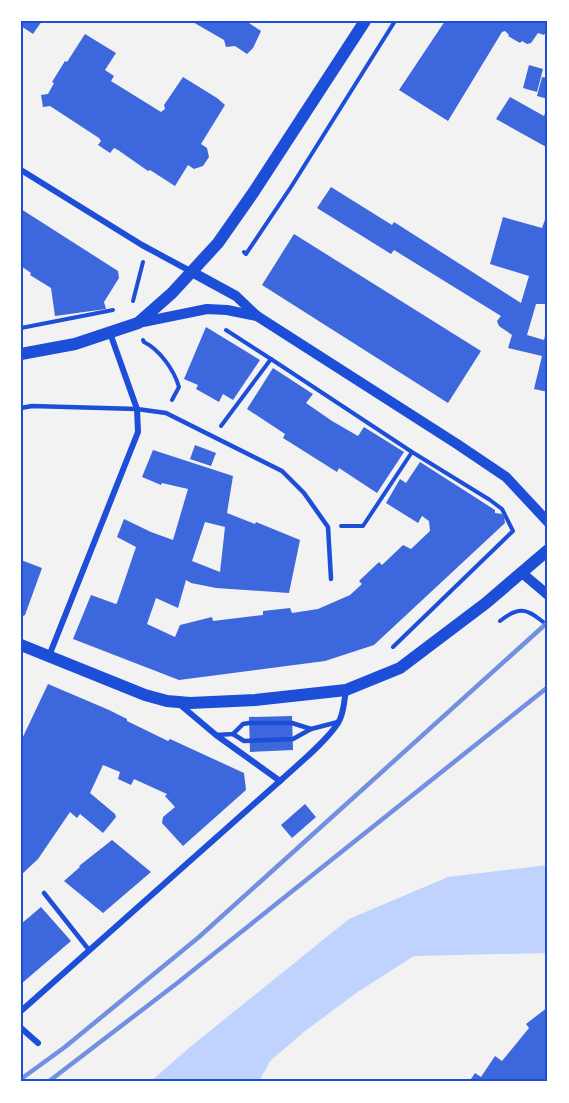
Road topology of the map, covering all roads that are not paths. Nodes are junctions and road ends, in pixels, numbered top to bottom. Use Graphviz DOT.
graph roads {
  1 [pos="364,21"];
  2 [pos="21,170"];
  3 [pos="192,272"];
  4 [pos="257,316"];
  5 [pos="138,322"];
  6 [pos="110,333"];
  7 [pos="21,354"];
  8 [pos="21,408"];
  9 [pos="137,409"];
  10 [pos="548,522"];
  11 [pos="548,550"];
  12 [pos="522,573"];
  13 [pos="331,579"];
  14 [pos="548,595"];
  15 [pos="21,645"];
  16 [pos="49,656"];
  17 [pos="346,690"];
  18 [pos="175,701"];
  19 [pos="338,722"];
  20 [pos="311,729"];
  21 [pos="233,734"];
  22 [pos="216,735"];
  23 [pos="280,781"];
  24 [pos="44,893"];
  25 [pos="89,950"];
  26 [pos="21,1011"];
  27 [pos="21,1028"];
  28 [pos="38,1043"];
  1 -- 3 [label="main road"];
  2 -- 3 [label="street"];
  3 -- 4 [label="street"];
  3 -- 5 [label="main road"];
  4 -- 5 [label="street"];
  4 -- 10 [label="street"];
  5 -- 6 [label="main road"];
  6 -- 7 [label="main road"];
  6 -- 9 [label="street"];
  8 -- 9 [label="lane"];
  9 -- 13 [label="lane"];
  9 -- 16 [label="street"];
  11 -- 12 [label="main road"];
  12 -- 14 [label="street"];
  12 -- 17 [label="main road"];
  15 -- 16 [label="main road"];
  16 -- 18 [label="main road"];
  17 -- 18 [label="main road"];
  17 -- 19 [label="street"];
  18 -- 22 [label="street"];
  19 -- 20 [label="lane"];
  19 -- 23 [label="street"];
  20 -- 21 [label="lane"];
  20 -- 21 [label="lane"];
  21 -- 22 [label="lane"];
  22 -- 23 [label="street"];
  23 -- 25 [label="street"];
  24 -- 25 [label="lane"];
  25 -- 26 [label="street"];
  27 -- 28 [label="street"];
}
